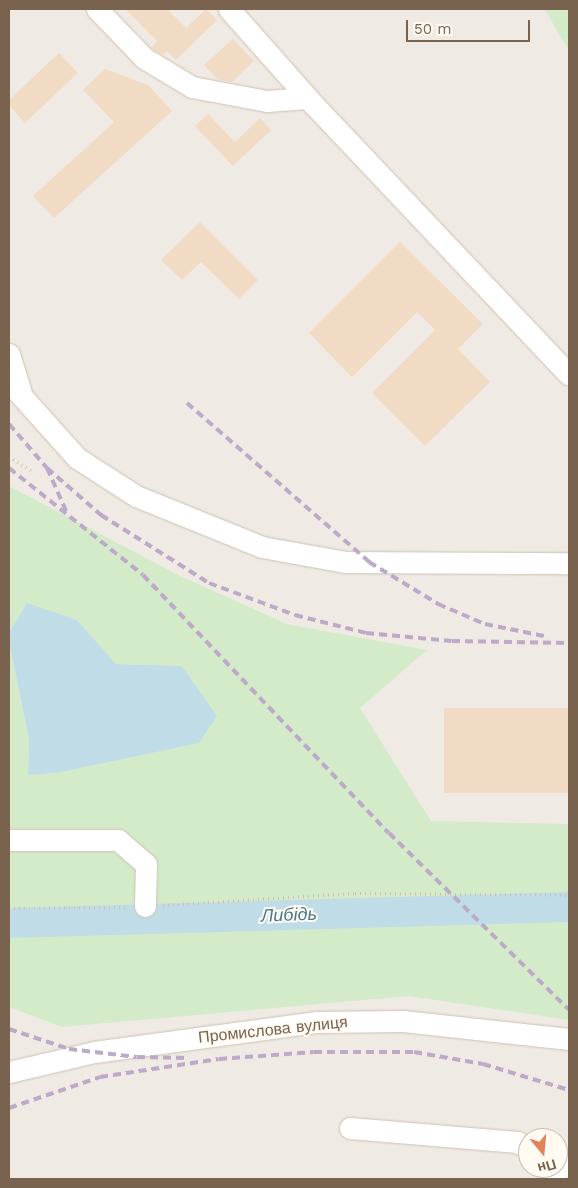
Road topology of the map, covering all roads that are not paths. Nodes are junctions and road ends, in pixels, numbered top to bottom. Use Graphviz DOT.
graph roads {
  1 [pos="97,9"];
  2 [pos="229,9"];
  3 [pos="307,98"];
  4 [pos="9,354"];
  5 [pos="569,375"];
  6 [pos="16,390"];
  7 [pos="569,563"];
  8 [pos="9,840"];
  9 [pos="145,906"];
  10 [pos="569,1039"];
  11 [pos="9,1072"];
  12 [pos="350,1128"];
  13 [pos="518,1143"];
  14 [pos="569,1160"];
  15 [pos="550,1179"];
  1 -- 3 [label="street"];
  2 -- 3 [label="street"];
  3 -- 5 [label="street"];
  4 -- 6 [label="street"];
  6 -- 7 [label="street"];
  8 -- 9 [label="street"];
  10 -- 11 [label="street, Промислова вулиця"];
  12 -- 13 [label="street"];
  14 -- 15 [label="street"];
}
